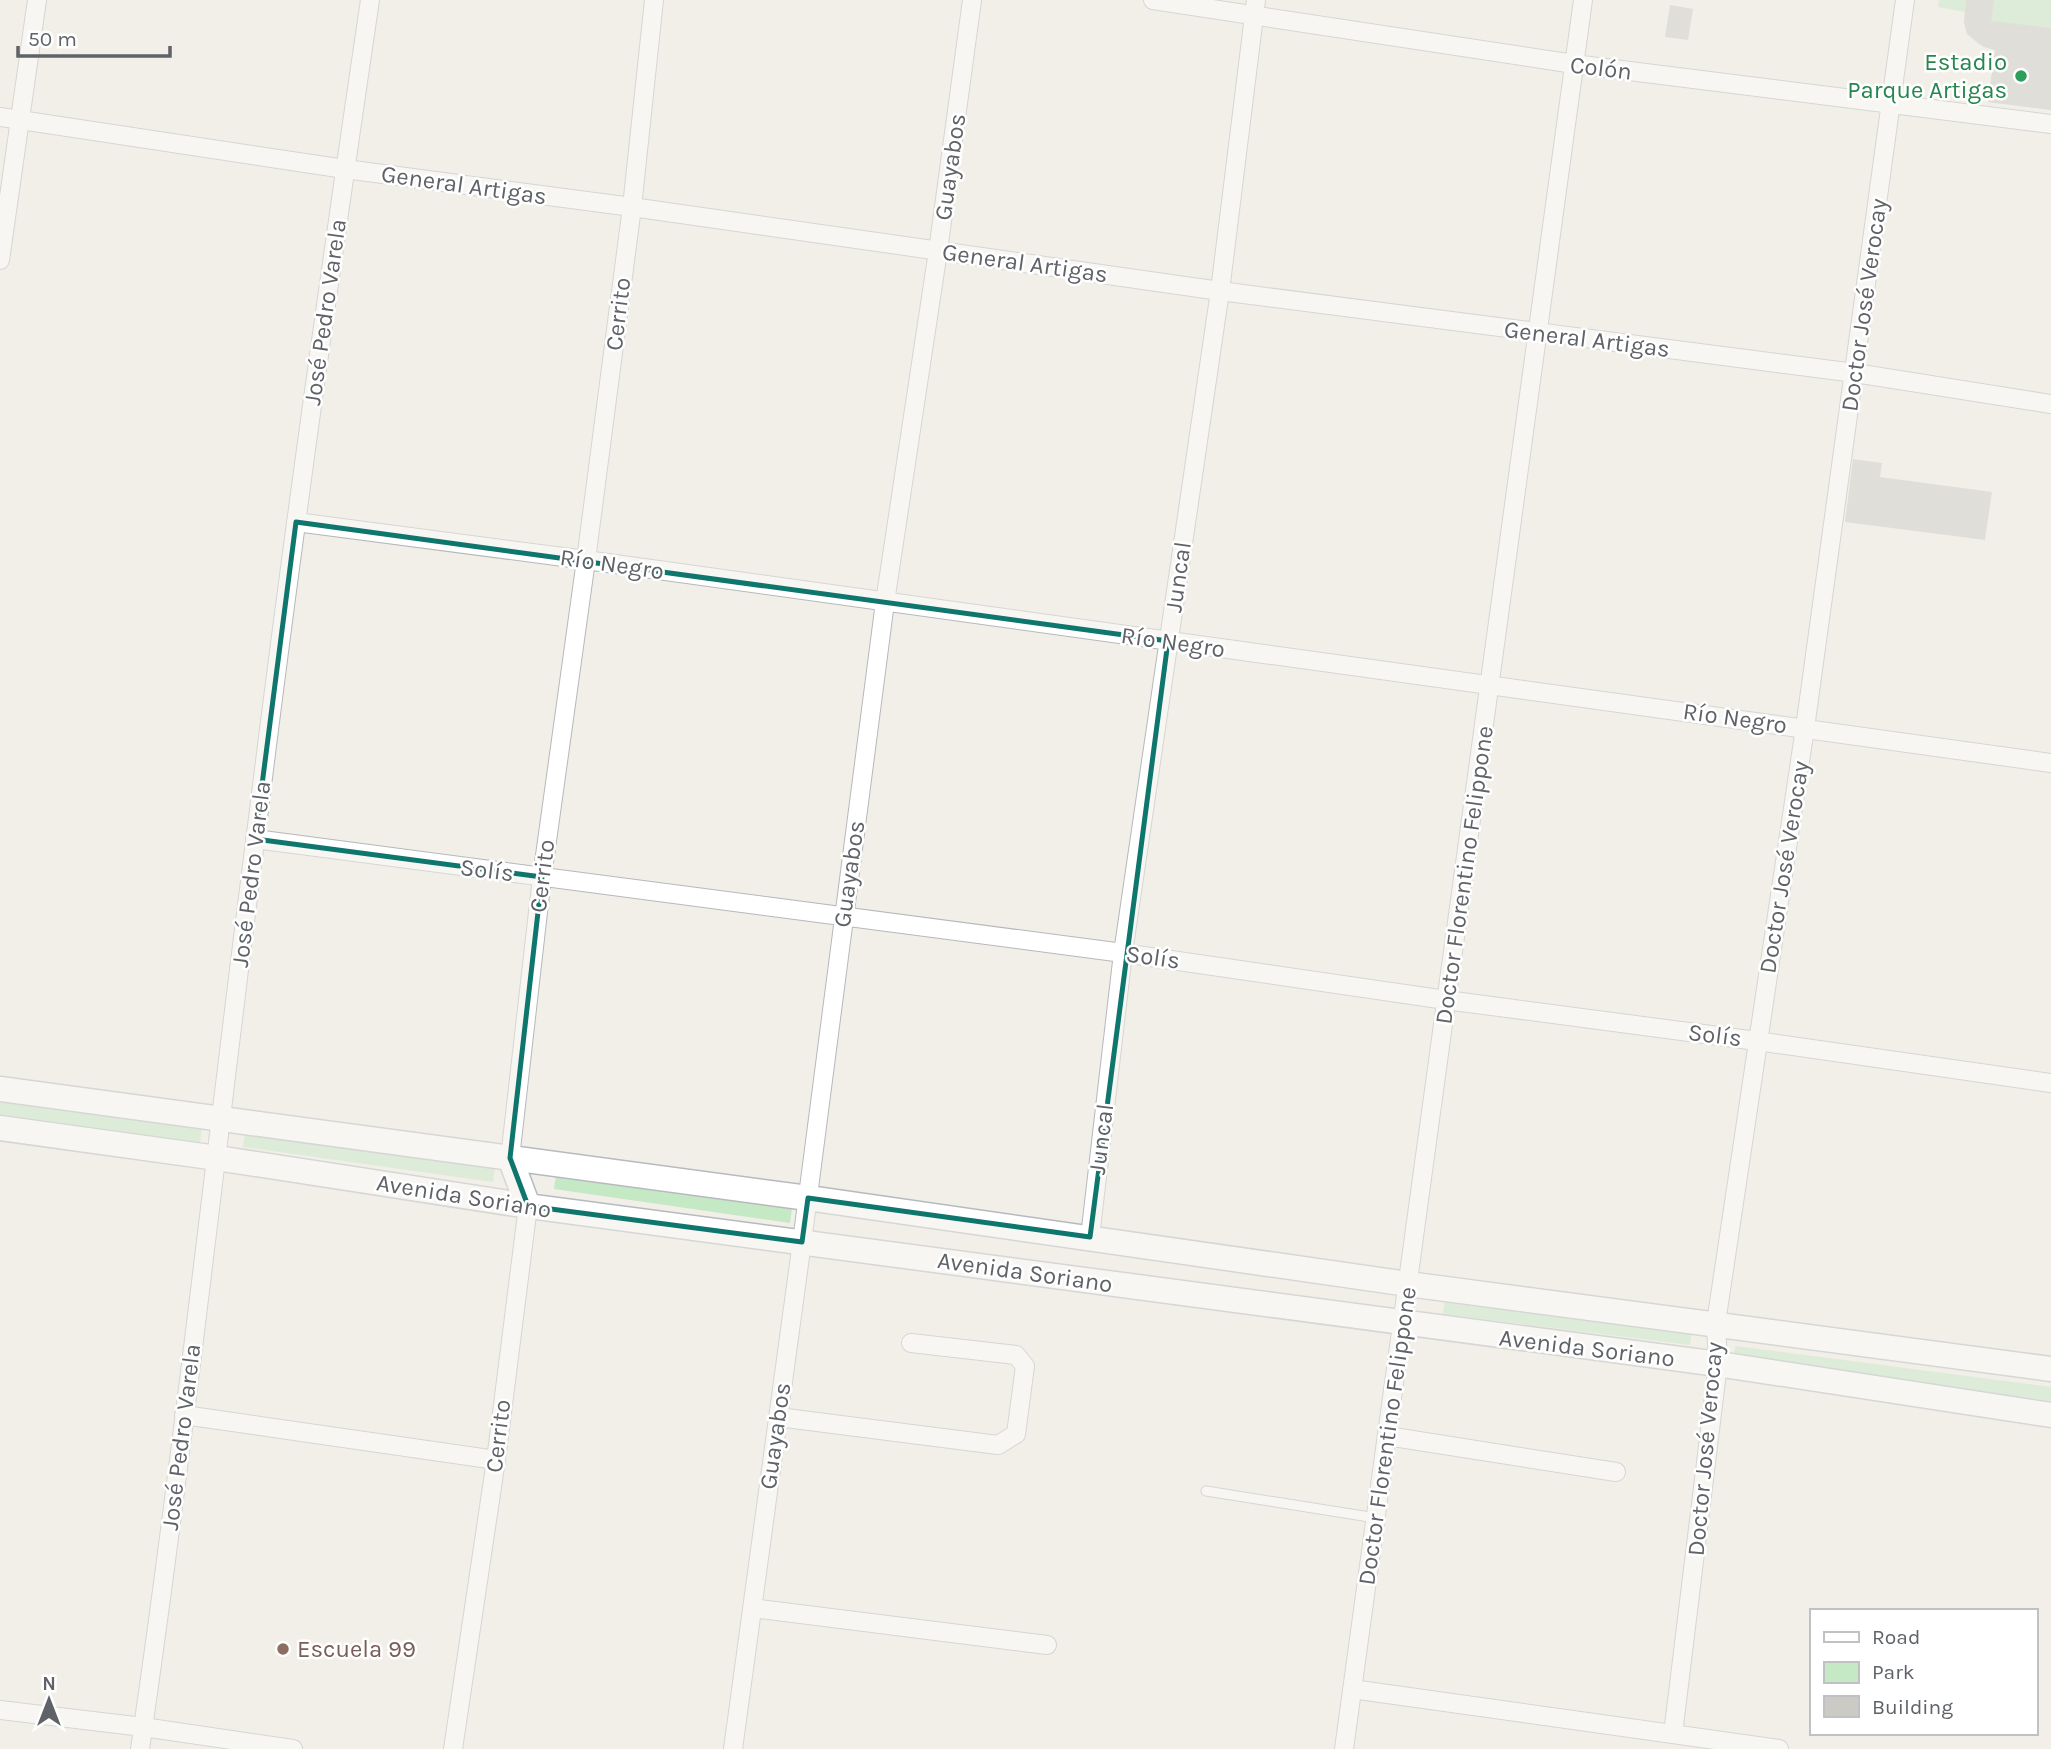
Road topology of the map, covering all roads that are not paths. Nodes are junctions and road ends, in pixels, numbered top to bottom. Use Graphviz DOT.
graph roads {
  1 [pos="37,0"];
  2 [pos="370,0"];
  3 [pos="654,0"];
  4 [pos="972,0"];
  5 [pos="1153,0"];
  6 [pos="1583,0"];
  7 [pos="1905,0"];
  8 [pos="1255,7"];
  9 [pos="1574,64"];
  10 [pos="1892,103"];
  11 [pos="0,117"];
  12 [pos="18,120"];
  13 [pos="2051,124"];
  14 [pos="345,169"];
  15 [pos="632,207"];
  16 [pos="938,251"];
  17 [pos="0,260"];
  18 [pos="1220,291"];
  19 [pos="1538,333"];
  20 [pos="1855,373"];
  21 [pos="2051,404"];
  22 [pos="296,522"];
  23 [pos="586,560"];
  24 [pos="885,602"];
  25 [pos="1168,641"];
  26 [pos="1490,685"];
  27 [pos="1805,728"];
  28 [pos="2051,763"];
  29 [pos="255,839"];
  30 [pos="541,877"];
  31 [pos="843,918"];
  32 [pos="1123,953"];
  33 [pos="1446,1000"];
  34 [pos="1757,1041"];
  35 [pos="2051,1083"];
  36 [pos="0,1089"];
  37 [pos="223,1120"];
  38 [pos="0,1128"];
  39 [pos="217,1158"];
  40 [pos="510,1158"];
  41 [pos="808,1198"];
  42 [pos="528,1206"];
  43 [pos="1090,1237"];
  44 [pos="802,1242"];
  45 [pos="1408,1284"];
  46 [pos="1716,1323"];
  47 [pos="1402,1324"];
  48 [pos="911,1343"];
  49 [pos="1718,1364"];
  50 [pos="2051,1369"];
  51 [pos="184,1415"];
  52 [pos="2051,1415"];
  53 [pos="778,1417"];
  54 [pos="1387,1436"];
  55 [pos="496,1460"];
  56 [pos="1616,1472"];
  57 [pos="1206,1492"];
  58 [pos="1376,1518"];
  59 [pos="752,1608"];
  60 [pos="1047,1645"];
  61 [pos="1352,1689"];
  62 [pos="0,1710"];
  63 [pos="143,1727"];
  64 [pos="1673,1734"];
  65 [pos="140,1749"];
  66 [pos="293,1749"];
  67 [pos="453,1749"];
  68 [pos="733,1749"];
  69 [pos="1344,1749"];
  70 [pos="1779,1749"];
  1 -- 12 [label="street"];
  2 -- 14 [label="street, José Pedro Varela"];
  3 -- 15 [label="street, Cerrito"];
  4 -- 16 [label="street, Guayabos"];
  5 -- 8 [label="street, Colón"];
  6 -- 9 [label="street, Doctor Florentino Felippone"];
  7 -- 10 [label="street, Doctor José Verocay"];
  8 -- 9 [label="street, Colón"];
  8 -- 18 [label="street, Juncal"];
  9 -- 10 [label="street, Colón"];
  9 -- 19 [label="street, Doctor Florentino Felippone"];
  10 -- 13 [label="street, Colón"];
  10 -- 20 [label="street, Doctor José Verocay"];
  11 -- 12 [label="street, General Artigas"];
  12 -- 14 [label="street, General Artigas"];
  12 -- 17 [label="street"];
  14 -- 15 [label="street, General Artigas"];
  14 -- 22 [label="street, José Pedro Varela"];
  15 -- 16 [label="street, General Artigas"];
  15 -- 23 [label="street, Cerrito"];
  16 -- 18 [label="street, General Artigas"];
  16 -- 24 [label="street, Guayabos"];
  18 -- 19 [label="street, General Artigas"];
  18 -- 25 [label="street, Juncal"];
  19 -- 20 [label="street, General Artigas"];
  19 -- 26 [label="street, Doctor Florentino Felippone"];
  20 -- 21 [label="street, General Artigas"];
  20 -- 27 [label="street, Doctor José Verocay"];
  22 -- 23 [label="street, Río Negro"];
  22 -- 29 [label="street, José Pedro Varela"];
  23 -- 24 [label="street, Río Negro"];
  23 -- 30 [label="street, Cerrito"];
  24 -- 25 [label="street, Río Negro"];
  24 -- 31 [label="street, Guayabos"];
  25 -- 26 [label="street, Río Negro"];
  25 -- 32 [label="street, Juncal"];
  26 -- 27 [label="street, Río Negro"];
  26 -- 33 [label="street, Doctor Florentino Felippone"];
  27 -- 28 [label="street, Río Negro"];
  27 -- 34 [label="street, Doctor José Verocay"];
  29 -- 30 [label="street, Solís"];
  29 -- 37 [label="street, José Pedro Varela"];
  30 -- 31 [label="street, Solís"];
  30 -- 40 [label="street, Cerrito"];
  31 -- 32 [label="street, Solís"];
  31 -- 41 [label="street, Guayabos"];
  32 -- 33 [label="street, Solís"];
  32 -- 43 [label="street, Juncal"];
  33 -- 34 [label="street, Solís"];
  33 -- 45 [label="street, Doctor Florentino Felippone"];
  34 -- 35 [label="street, Solís"];
  34 -- 46 [label="street, Doctor José Verocay"];
  36 -- 37 [label="street, Avenida Soriano"];
  37 -- 39 [label="street, José Pedro Varela"];
  37 -- 40 [label="street, Avenida Soriano"];
  38 -- 39 [label="street, Avenida Soriano"];
  39 -- 42 [label="street, Avenida Soriano"];
  39 -- 51 [label="street, José Pedro Varela"];
  40 -- 41 [label="street, Avenida Soriano"];
  40 -- 42 [label="street, Cerrito"];
  41 -- 43 [label="street, Avenida Soriano"];
  41 -- 44 [label="street, Guayabos"];
  42 -- 44 [label="street, Avenida Soriano"];
  42 -- 55 [label="street, Cerrito"];
  43 -- 45 [label="street, Avenida Soriano"];
  44 -- 47 [label="street, Avenida Soriano"];
  44 -- 53 [label="street, Guayabos"];
  45 -- 46 [label="street, Avenida Soriano"];
  45 -- 47 [label="street, Doctor Florentino Felippone"];
  46 -- 49 [label="street, Doctor José Verocay"];
  46 -- 50 [label="street, Avenida Soriano"];
  47 -- 49 [label="street, Avenida Soriano"];
  47 -- 54 [label="street, Doctor Florentino Felippone"];
  48 -- 53 [label="street"];
  49 -- 52 [label="street, Avenida Soriano"];
  49 -- 64 [label="street, Doctor José Verocay"];
  51 -- 55 [label="street"];
  51 -- 63 [label="street, José Pedro Varela"];
  53 -- 59 [label="street, Guayabos"];
  54 -- 56 [label="street"];
  54 -- 58 [label="street, Doctor Florentino Felippone"];
  55 -- 67 [label="street, Cerrito"];
  57 -- 58 [label="lane"];
  58 -- 61 [label="street, Doctor Florentino Felippone"];
  59 -- 60 [label="street"];
  59 -- 68 [label="street, Guayabos"];
  61 -- 64 [label="street"];
  61 -- 69 [label="street, Doctor Florentino Felippone"];
  62 -- 63 [label="street"];
  63 -- 65 [label="street, José Pedro Varela"];
  63 -- 66 [label="street"];
  64 -- 70 [label="street"];
}
